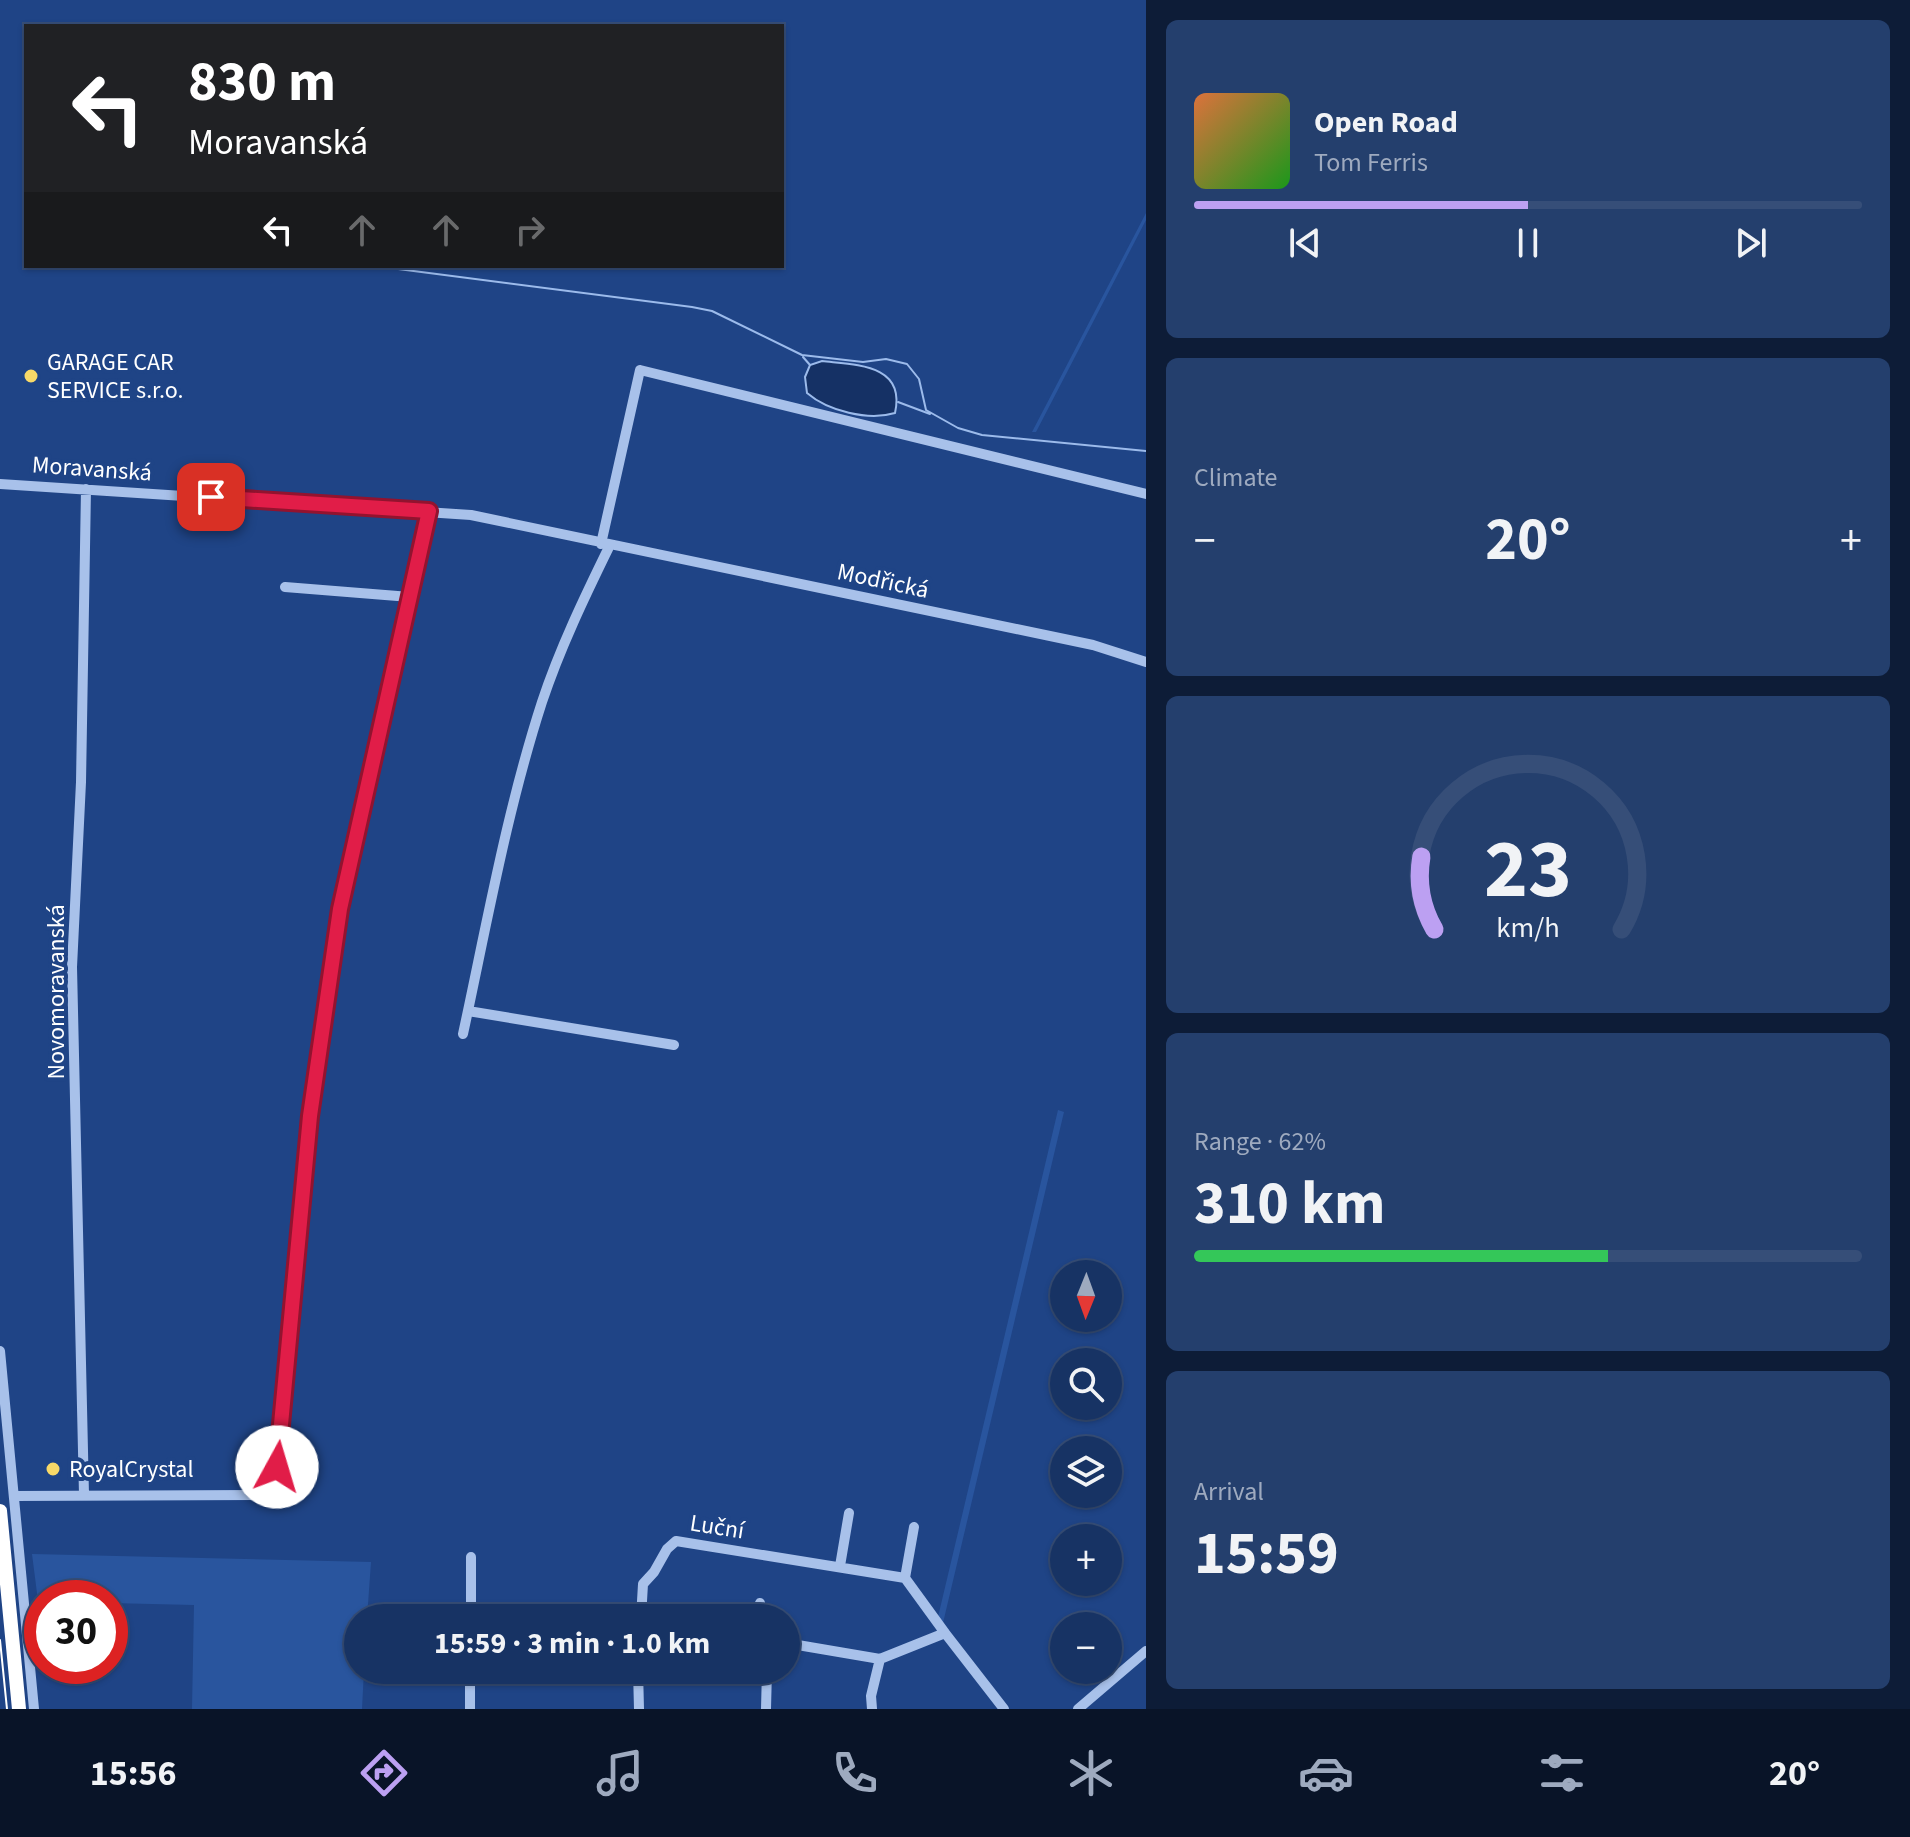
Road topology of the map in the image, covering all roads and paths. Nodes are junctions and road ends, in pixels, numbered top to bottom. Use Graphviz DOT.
graph roads {
  1 [pos="0,484"];
  2 [pos="86,489"];
  3 [pos="1146,494"];
  4 [pos="429,511"];
  5 [pos="606,544"];
  6 [pos="285,587"];
  7 [pos="410,597"];
  8 [pos="1146,662"];
  9 [pos="468,1011"];
  10 [pos="463,1034"];
  11 [pos="674,1045"];
  12 [pos="0,1351"];
  13 [pos="84,1495"];
  14 [pos="14,1496"];
  15 [pos="0,1511"];
  16 [pos="849,1513"];
  17 [pos="914,1527"];
  18 [pos="471,1557"];
  19 [pos="840,1566"];
  20 [pos="905,1578"];
  21 [pos="471,1604"];
  22 [pos="642,1604"];
  23 [pos="945,1633"];
  24 [pos="800,1645"];
  25 [pos="1146,1651"];
  26 [pos="880,1659"];
  27 [pos="470,1684"];
  28 [pos="638,1684"];
  29 [pos="765,1684"];
  30 [pos="19,1709"];
  31 [pos="34,1709"];
  32 [pos="470,1709"];
  33 [pos="639,1709"];
  34 [pos="766,1709"];
  35 [pos="872,1709"];
  36 [pos="1004,1709"];
  37 [pos="1078,1709"];
  1 -- 2 [label="street, Moravanská"];
  2 -- 4 [label="street, Moravanská"];
  2 -- 13 [label="street, Novomoravanská"];
  3 -- 5 [label="street"];
  4 -- 5 [label="street, Moravanská"];
  4 -- 7 [label="street"];
  5 -- 8 [label="street, Modřická"];
  5 -- 9 [label="street"];
  6 -- 7 [label="street"];
  7 -- 13 [label="street"];
  9 -- 10 [label="street"];
  9 -- 11 [label="street"];
  12 -- 14 [label="street"];
  13 -- 14 [label="street"];
  14 -- 31 [label="street"];
  15 -- 30 [label="highway"];
  16 -- 19 [label="street"];
  17 -- 20 [label="street"];
  18 -- 21 [label="street"];
  19 -- 20 [label="street, Luční"];
  19 -- 22 [label="street, Luční"];
  20 -- 23 [label="street"];
  23 -- 26 [label="street"];
  23 -- 36 [label="street"];
  24 -- 26 [label="street"];
  25 -- 37 [label="street"];
  26 -- 35 [label="street"];
  27 -- 32 [label="street"];
  28 -- 33 [label="street"];
  29 -- 34 [label="street"];
}
